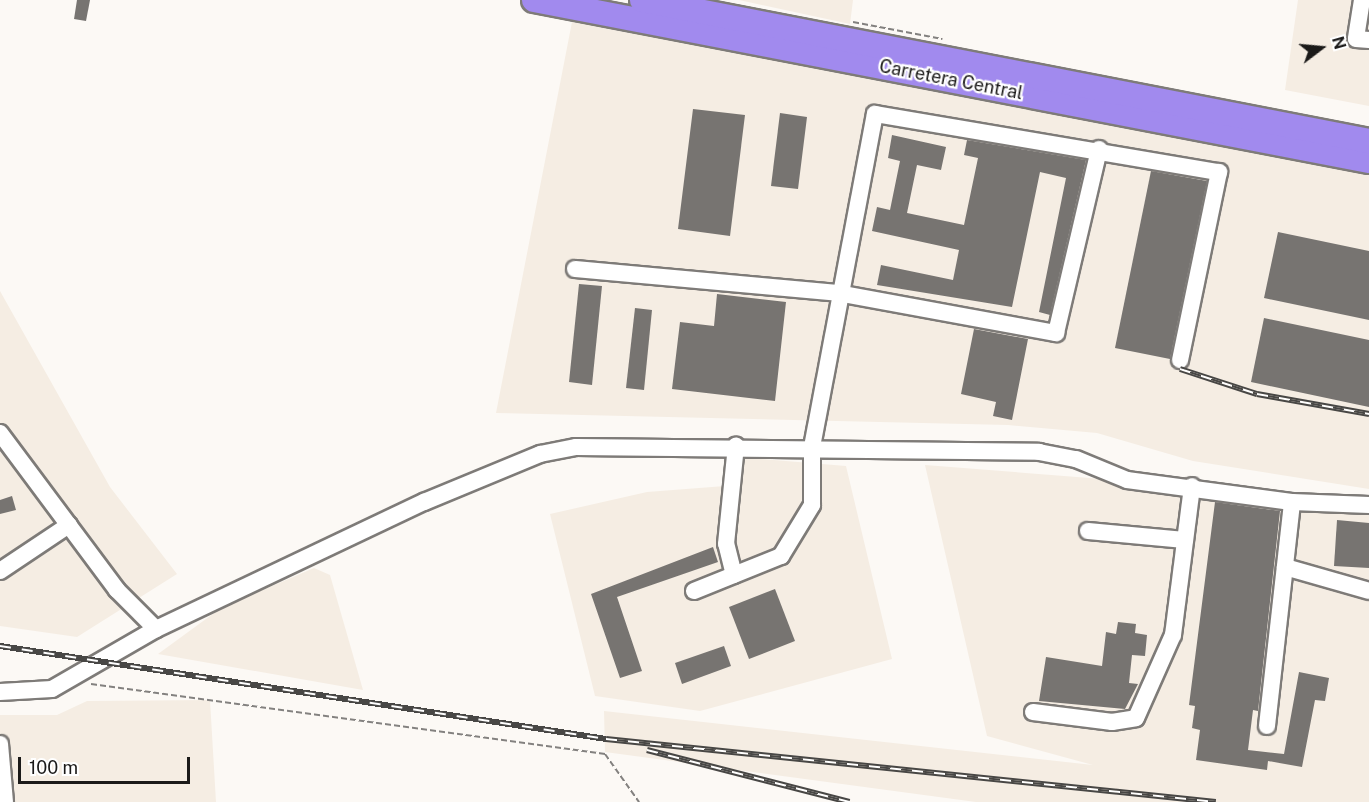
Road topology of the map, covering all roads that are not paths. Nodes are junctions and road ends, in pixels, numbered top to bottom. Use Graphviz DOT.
graph roads {
  1 [pos="534,0"];
  2 [pos="642,0"];
  3 [pos="1362,0"];
  4 [pos="570,4"];
  5 [pos="1369,40"];
  6 [pos="1369,141"];
  7 [pos="1099,149"];
  8 [pos="1369,160"];
  9 [pos="575,269"];
  10 [pos="837,293"];
  11 [pos="1180,360"];
  12 [pos="0,433"];
  13 [pos="736,446"];
  14 [pos="812,447"];
  15 [pos="1192,486"];
  16 [pos="1292,501"];
  17 [pos="1369,505"];
  18 [pos="69,525"];
  19 [pos="1088,531"];
  20 [pos="1185,540"];
  21 [pos="1285,567"];
  22 [pos="0,571"];
  23 [pos="734,575"];
  24 [pos="694,591"];
  25 [pos="1369,591"];
  26 [pos="156,629"];
  27 [pos="0,692"];
  28 [pos="1034,712"];
  29 [pos="1268,726"];
  30 [pos="0,744"];
  31 [pos="5,802"];
  1 -- 4 [label="highway, Carretera Central"];
  2 -- 6 [label="highway, Carretera Central"];
  3 -- 5 [label="street"];
  4 -- 8 [label="highway, Carretera Central"];
  7 -- 10 [label="street"];
  7 -- 10 [label="street"];
  7 -- 11 [label="street"];
  9 -- 10 [label="street"];
  10 -- 14 [label="street"];
  12 -- 18 [label="street"];
  13 -- 14 [label="street"];
  13 -- 23 [label="street"];
  13 -- 26 [label="street"];
  14 -- 15 [label="street"];
  14 -- 23 [label="street"];
  15 -- 16 [label="street"];
  15 -- 20 [label="street"];
  16 -- 17 [label="street"];
  16 -- 21 [label="street"];
  18 -- 22 [label="street"];
  18 -- 26 [label="street"];
  19 -- 20 [label="street"];
  20 -- 28 [label="street"];
  21 -- 25 [label="street"];
  21 -- 29 [label="street"];
  23 -- 24 [label="street"];
  26 -- 27 [label="street"];
  30 -- 31 [label="street"];
}
